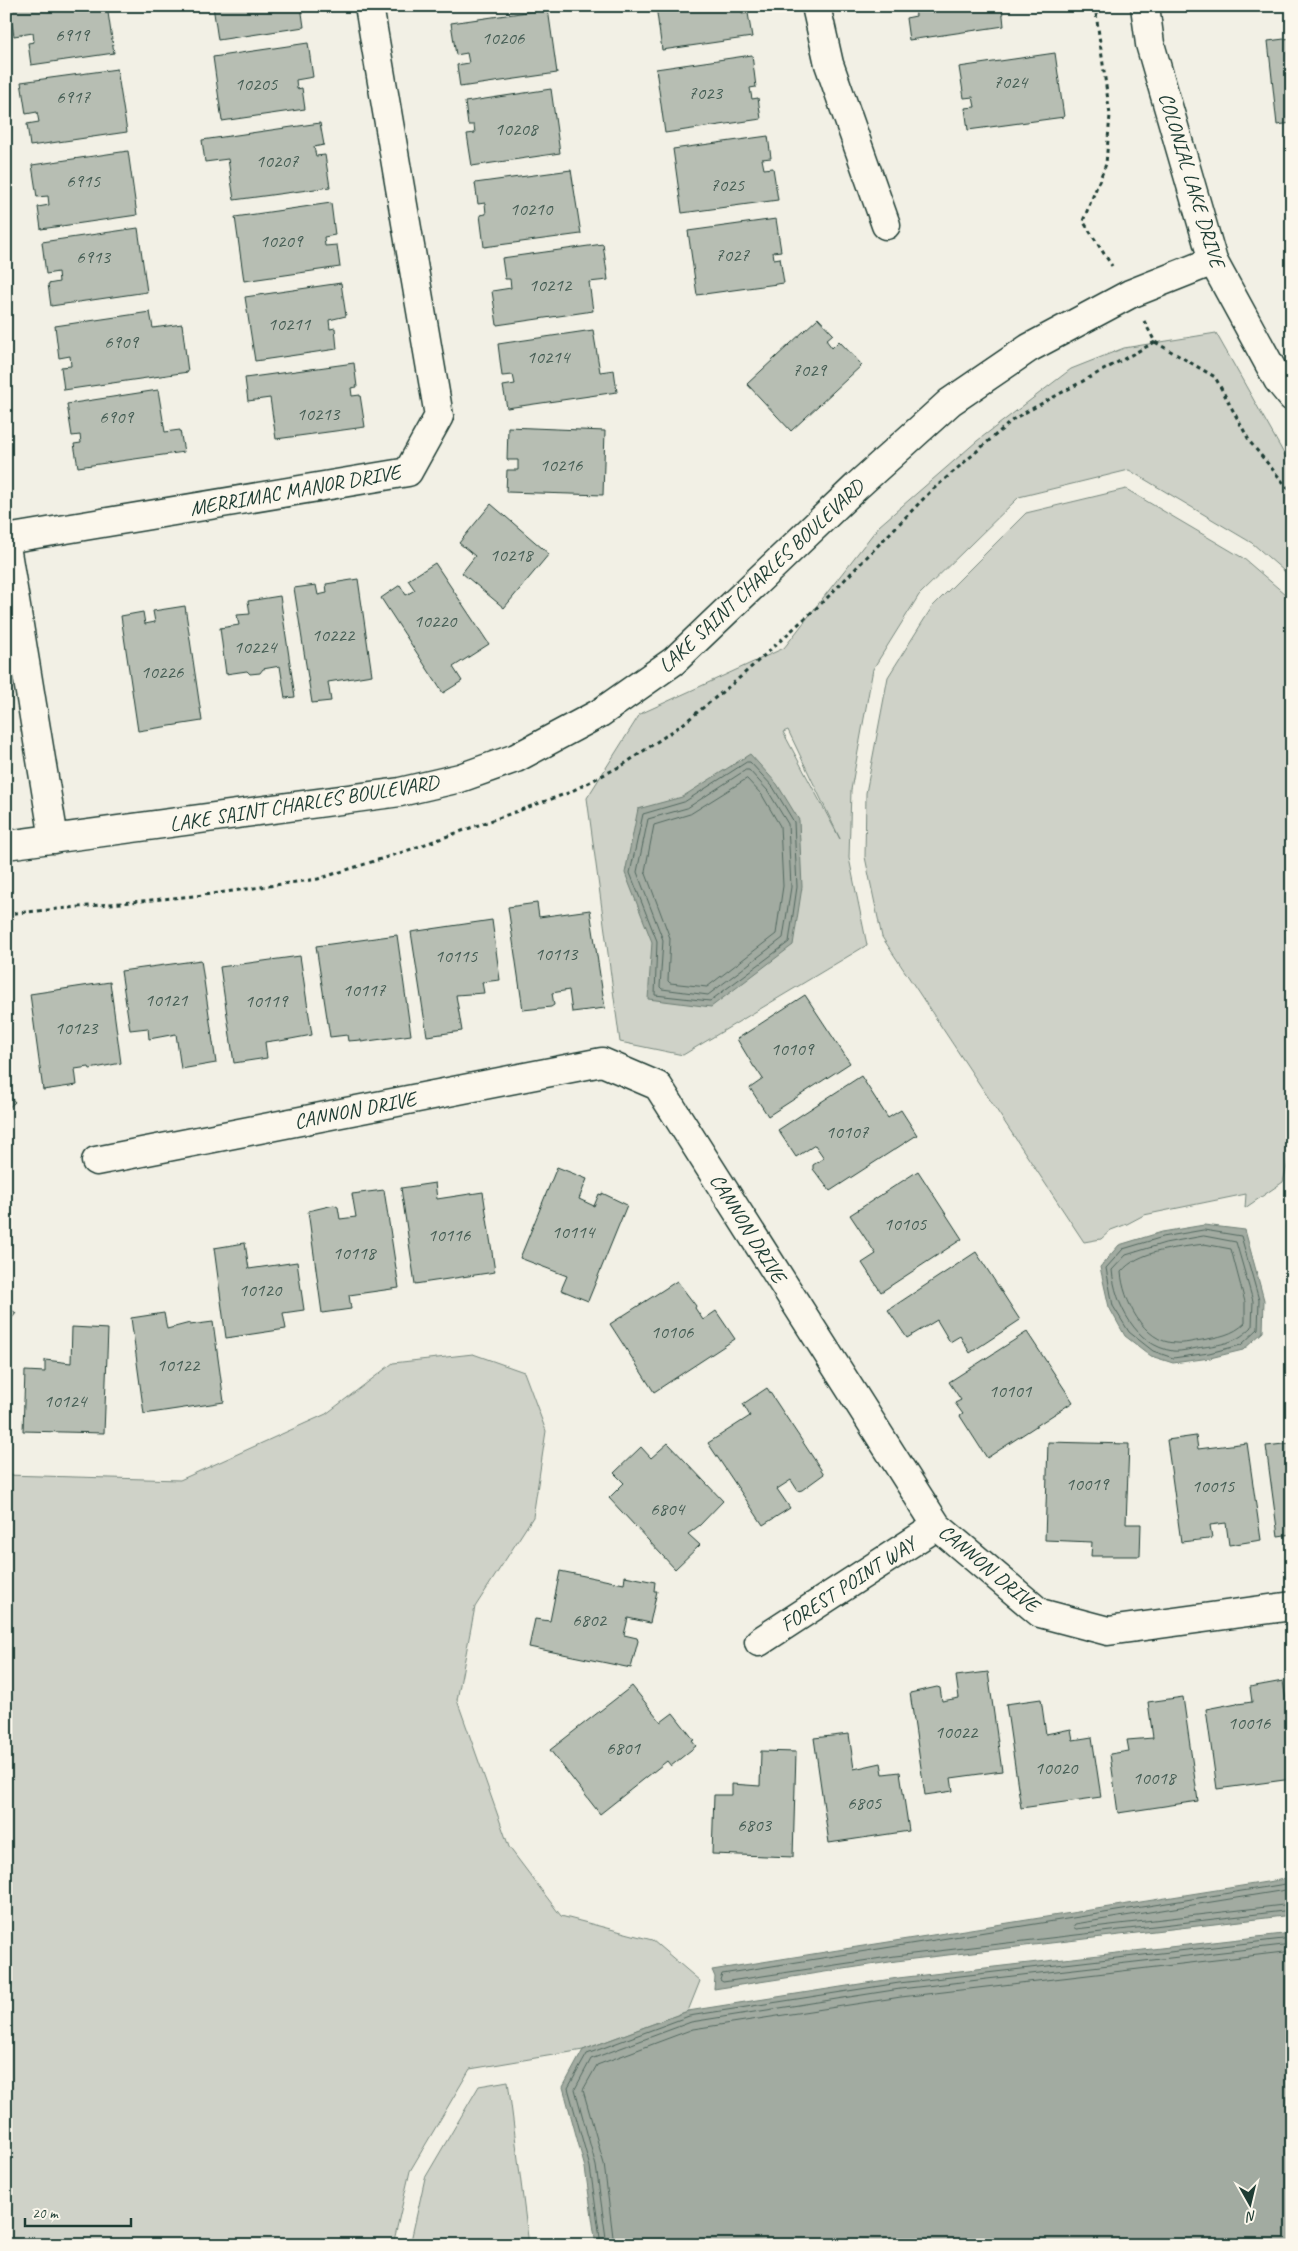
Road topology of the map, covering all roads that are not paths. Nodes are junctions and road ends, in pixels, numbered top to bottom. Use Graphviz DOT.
graph roads {
  1 [pos="369,6"];
  2 [pos="816,6"];
  3 [pos="1145,6"];
  4 [pos="886,224"];
  5 [pos="1212,261"];
  6 [pos="1292,397"];
  7 [pos="6,539"];
  8 [pos="6,546"];
  9 [pos="54,839"];
  10 [pos="6,846"];
  11 [pos="96,1161"];
  12 [pos="937,1526"];
  13 [pos="1292,1606"];
  14 [pos="758,1642"];
  1 -- 7 [label="street, MERRIMAC MANOR DRIVE"];
  2 -- 4 [label="street"];
  3 -- 5 [label="street, COLONIAL LAKE DRIVE"];
  5 -- 6 [label="street, COLONIAL LAKE DRIVE"];
  5 -- 9 [label="street, LAKE SAINT CHARLES BOULEVARD"];
  8 -- 9 [label="street"];
  9 -- 10 [label="street, LAKE SAINT CHARLES BOULEVARD"];
  11 -- 12 [label="street, CANNON DRIVE"];
  12 -- 13 [label="street, CANNON DRIVE"];
  12 -- 14 [label="street, FOREST POINT WAY"];
}
